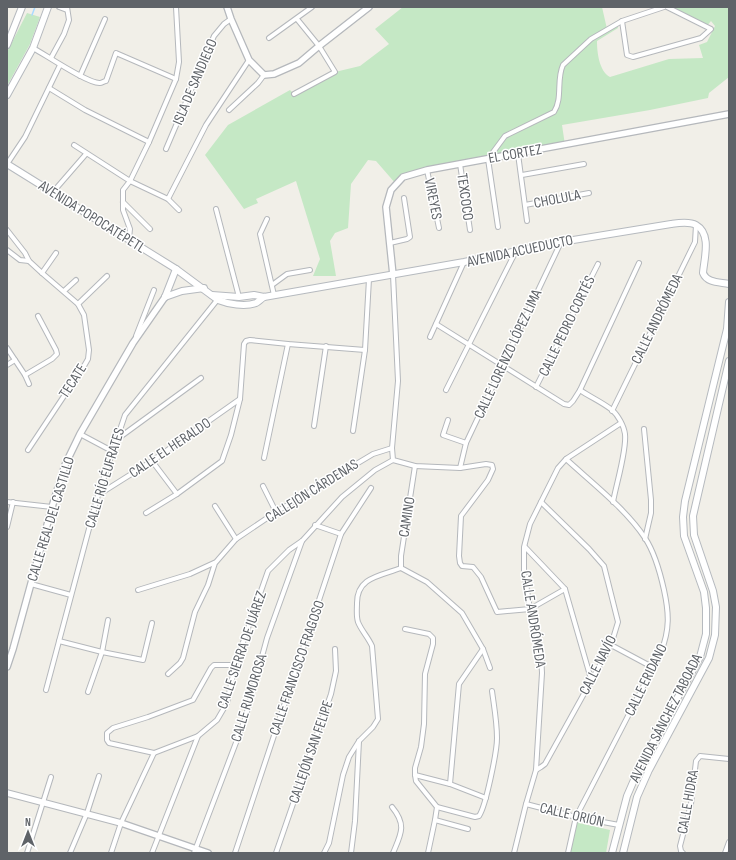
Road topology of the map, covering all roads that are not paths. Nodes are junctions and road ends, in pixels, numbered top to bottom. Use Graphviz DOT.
graph roads {
  1 [pos="22,7"];
  2 [pos="48,7"];
  3 [pos="59,7"];
  4 [pos="176,7"];
  5 [pos="227,7"];
  6 [pos="312,7"];
  7 [pos="369,7"];
  8 [pos="664,7"];
  9 [pos="667,7"];
  10 [pos="67,8"];
  11 [pos="105,19"];
  12 [pos="231,19"];
  13 [pos="297,19"];
  14 [pos="622,21"];
  15 [pos="269,38"];
  16 [pos="7,45"];
  17 [pos="319,46"];
  18 [pos="33,48"];
  19 [pos="51,58"];
  20 [pos="249,60"];
  21 [pos="60,65"];
  22 [pos="264,75"];
  23 [pos="80,76"];
  24 [pos="176,79"];
  25 [pos="49,88"];
  26 [pos="294,94"];
  27 [pos="7,95"];
  28 [pos="229,110"];
  29 [pos="729,114"];
  30 [pos="149,142"];
  31 [pos="74,145"];
  32 [pos="166,149"];
  33 [pos="86,154"];
  34 [pos="518,154"];
  35 [pos="488,159"];
  36 [pos="7,164"];
  37 [pos="460,164"];
  38 [pos="584,164"];
  39 [pos="428,170"];
  40 [pos="522,175"];
  41 [pos="130,181"];
  42 [pos="53,192"];
  43 [pos="589,193"];
  44 [pos="404,198"];
  45 [pos="168,199"];
  46 [pos="122,202"];
  47 [pos="525,205"];
  48 [pos="179,210"];
  49 [pos="216,210"];
  50 [pos="267,218"];
  51 [pos="527,221"];
  52 [pos="696,225"];
  53 [pos="498,227"];
  54 [pos="150,228"];
  55 [pos="439,228"];
  56 [pos="7,230"];
  57 [pos="470,230"];
  58 [pos="129,240"];
  59 [pos="561,242"];
  60 [pos="390,243"];
  61 [pos="7,250"];
  62 [pos="516,251"];
  63 [pos="56,253"];
  64 [pos="29,261"];
  65 [pos="464,262"];
  66 [pos="639,263"];
  67 [pos="598,264"];
  68 [pos="176,269"];
  69 [pos="310,270"];
  70 [pos="42,273"];
  71 [pos="393,275"];
  72 [pos="107,276"];
  73 [pos="369,279"];
  74 [pos="76,280"];
  75 [pos="729,284"];
  76 [pos="272,285"];
  77 [pos="204,288"];
  78 [pos="154,290"];
  79 [pos="64,291"];
  80 [pos="274,295"];
  81 [pos="165,297"];
  82 [pos="219,297"];
  83 [pos="239,297"];
  84 [pos="264,297"];
  85 [pos="729,302"];
  86 [pos="78,304"];
  87 [pos="729,314"];
  88 [pos="38,316"];
  89 [pos="436,324"];
  90 [pos="430,337"];
  91 [pos="133,343"];
  92 [pos="288,344"];
  93 [pos="469,344"];
  94 [pos="326,346"];
  95 [pos="7,348"];
  96 [pos="365,350"];
  97 [pos="15,360"];
  98 [pos="729,361"];
  99 [pos="7,364"];
  100 [pos="503,366"];
  101 [pos="25,375"];
  102 [pos="201,378"];
  103 [pos="29,384"];
  104 [pos="536,388"];
  105 [pos="446,390"];
  106 [pos="580,390"];
  107 [pos="240,399"];
  108 [pos="612,411"];
  109 [pos="448,420"];
  110 [pos="621,423"];
  111 [pos="314,426"];
  112 [pos="644,429"];
  113 [pos="353,431"];
  114 [pos="80,434"];
  115 [pos="116,440"];
  116 [pos="466,443"];
  117 [pos="392,448"];
  118 [pos="28,450"];
  119 [pos="112,451"];
  120 [pos="264,458"];
  121 [pos="566,459"];
  122 [pos="393,460"];
  123 [pos="152,461"];
  124 [pos="415,466"];
  125 [pos="460,468"];
  126 [pos="263,486"];
  127 [pos="371,488"];
  128 [pos="178,494"];
  129 [pos="98,495"];
  130 [pos="7,502"];
  131 [pos="13,502"];
  132 [pos="541,502"];
  133 [pos="612,502"];
  134 [pos="215,506"];
  135 [pos="52,507"];
  136 [pos="276,512"];
  137 [pos="146,513"];
  138 [pos="316,525"];
  139 [pos="7,527"];
  140 [pos="341,534"];
  141 [pos="236,539"];
  142 [pos="645,539"];
  143 [pos="302,541"];
  144 [pos="524,547"];
  145 [pos="216,562"];
  146 [pos="401,568"];
  147 [pos="31,584"];
  148 [pos="565,589"];
  149 [pos="138,590"];
  150 [pos="71,595"];
  151 [pos="530,609"];
  152 [pos="108,620"];
  153 [pos="152,623"];
  154 [pos="405,628"];
  155 [pos="59,641"];
  156 [pos="611,645"];
  157 [pos="335,649"];
  158 [pos="483,649"];
  159 [pos="102,652"];
  160 [pos="235,665"];
  161 [pos="7,667"];
  162 [pos="490,668"];
  163 [pos="654,668"];
  164 [pos="168,674"];
  165 [pos="591,679"];
  166 [pos="46,690"];
  167 [pos="492,691"];
  168 [pos="88,692"];
  169 [pos="198,736"];
  170 [pos="359,741"];
  171 [pos="154,753"];
  172 [pos="729,759"];
  173 [pos="536,770"];
  174 [pos="99,776"];
  175 [pos="415,776"];
  176 [pos="50,777"];
  177 [pos="450,784"];
  178 [pos="7,793"];
  179 [pos="486,798"];
  180 [pos="43,802"];
  181 [pos="526,804"];
  182 [pos="392,807"];
  183 [pos="437,807"];
  184 [pos="87,813"];
  185 [pos="576,817"];
  186 [pos="435,820"];
  187 [pos="121,823"];
  188 [pos="619,825"];
  189 [pos="468,829"];
  190 [pos="159,835"];
  191 [pos="729,842"];
  192 [pos="194,851"];
  193 [pos="27,853"];
  194 [pos="70,853"];
  195 [pos="111,853"];
  196 [pos="152,853"];
  197 [pos="208,853"];
  198 [pos="235,853"];
  199 [pos="276,853"];
  200 [pos="324,853"];
  201 [pos="351,853"];
  202 [pos="393,853"];
  203 [pos="428,853"];
  204 [pos="514,853"];
  205 [pos="568,853"];
  206 [pos="612,853"];
  207 [pos="623,853"];
  208 [pos="683,853"];
  209 [pos="725,853"];
  1 -- 16 [label="main road"];
  2 -- 18 [label="main road"];
  3 -- 10 [label="street"];
  4 -- 24 [label="street"];
  5 -- 12 [label="street"];
  6 -- 13 [label="street"];
  7 -- 17 [label="street"];
  8 -- 14 [label="street"];
  9 -- 14 [label="street"];
  10 -- 19 [label="street"];
  11 -- 23 [label="street"];
  12 -- 20 [label="street"];
  12 -- 32 [label="street, ISLA DE SANDIEGO"];
  13 -- 15 [label="street"];
  13 -- 17 [label="street"];
  14 -- 35 [label="street"];
  17 -- 22 [label="street"];
  17 -- 26 [label="street"];
  18 -- 19 [label="street"];
  18 -- 27 [label="main road"];
  19 -- 21 [label="street"];
  20 -- 22 [label="street"];
  20 -- 45 [label="street"];
  21 -- 23 [label="street"];
  21 -- 25 [label="street"];
  22 -- 28 [label="street"];
  23 -- 24 [label="street"];
  24 -- 30 [label="street"];
  25 -- 30 [label="street"];
  25 -- 36 [label="street"];
  29 -- 34 [label="street, EL CORTEZ"];
  30 -- 41 [label="street"];
  31 -- 33 [label="street"];
  33 -- 41 [label="street"];
  33 -- 42 [label="street"];
  34 -- 35 [label="street, EL CORTEZ"];
  34 -- 40 [label="street"];
  35 -- 37 [label="street, EL CORTEZ"];
  35 -- 53 [label="street"];
  36 -- 42 [label="main road, AVENIDA POPOCATÉPETL"];
  37 -- 39 [label="street, EL CORTEZ"];
  37 -- 57 [label="street, TEXCOCO"];
  38 -- 40 [label="street"];
  39 -- 55 [label="street, VIREYES"];
  39 -- 60 [label="street, EL CORTEZ"];
  40 -- 47 [label="street"];
  41 -- 45 [label="street"];
  41 -- 46 [label="street"];
  42 -- 58 [label="main road, AVENIDA POPOCATÉPETL"];
  43 -- 47 [label="street, CHOLULA"];
  44 -- 60 [label="street"];
  45 -- 48 [label="street"];
  46 -- 54 [label="street"];
  46 -- 58 [label="street"];
  47 -- 51 [label="street"];
  49 -- 83 [label="street"];
  50 -- 76 [label="street"];
  52 -- 59 [label="main road, AVENIDA ACUEDUCTO"];
  52 -- 75 [label="main road"];
  52 -- 108 [label="street, CALLE ANDRÓMEDA"];
  56 -- 64 [label="street"];
  58 -- 68 [label="main road, AVENIDA POPOCATÉPETL"];
  59 -- 62 [label="main road, AVENIDA ACUEDUCTO"];
  59 -- 100 [label="street, CALLE LORENZO LÓPEZ LIMA"];
  60 -- 71 [label="street, EL CORTEZ"];
  61 -- 64 [label="street"];
  62 -- 65 [label="main road, AVENIDA ACUEDUCTO"];
  62 -- 93 [label="street"];
  63 -- 70 [label="street"];
  64 -- 70 [label="street"];
  65 -- 71 [label="main road, AVENIDA ACUEDUCTO"];
  65 -- 89 [label="street"];
  66 -- 106 [label="street"];
  67 -- 104 [label="street, CALLE PEDRO CORTÉS"];
  68 -- 77 [label="main road"];
  68 -- 81 [label="main road"];
  69 -- 76 [label="street"];
  70 -- 79 [label="street"];
  71 -- 73 [label="main road, AVENIDA ACUEDUCTO"];
  71 -- 117 [label="street"];
  72 -- 86 [label="street"];
  73 -- 80 [label="main road, AVENIDA ACUEDUCTO"];
  73 -- 96 [label="street"];
  74 -- 79 [label="street"];
  76 -- 80 [label="street"];
  77 -- 81 [label="main road"];
  77 -- 82 [label="main road"];
  78 -- 91 [label="street"];
  79 -- 86 [label="street"];
  80 -- 84 [label="main road, AVENIDA ACUEDUCTO"];
  81 -- 91 [label="street, CALLE REAL DEL CASTILLO"];
  82 -- 83 [label="main road, AVENIDA ACUEDUCTO"];
  82 -- 84 [label="main road, AVENIDA ACUEDUCTO"];
  82 -- 115 [label="street, CALLE RÍO ÉUFRATES"];
  83 -- 84 [label="main road, AVENIDA ACUEDUCTO"];
  85 -- 87 [label="main road, AVENIDA SÁNCHEZ TABOADA"];
  86 -- 118 [label="street, TECATE"];
  87 -- 188 [label="main road, AVENIDA SÁNCHEZ TABOADA"];
  88 -- 101 [label="street"];
  89 -- 90 [label="street"];
  89 -- 93 [label="street"];
  91 -- 114 [label="street, CALLE REAL DEL CASTILLO"];
  92 -- 94 [label="street"];
  92 -- 107 [label="street"];
  92 -- 120 [label="street"];
  93 -- 100 [label="street"];
  93 -- 105 [label="street"];
  94 -- 96 [label="street"];
  94 -- 111 [label="street"];
  95 -- 97 [label="street"];
  96 -- 113 [label="street"];
  97 -- 99 [label="street"];
  97 -- 101 [label="street"];
  98 -- 207 [label="main road, AVENIDA SÁNCHEZ TABOADA"];
  100 -- 104 [label="street"];
  100 -- 116 [label="street, CALLE LORENZO LÓPEZ LIMA"];
  101 -- 103 [label="street"];
  102 -- 115 [label="street"];
  104 -- 106 [label="street"];
  106 -- 108 [label="street"];
  107 -- 123 [label="street, CALLE EL HERALDO"];
  107 -- 128 [label="street"];
  108 -- 110 [label="street"];
  109 -- 116 [label="street"];
  110 -- 121 [label="street, CALLE ANDRÓMEDA"];
  110 -- 133 [label="street"];
  112 -- 142 [label="street"];
  114 -- 119 [label="street"];
  114 -- 135 [label="street, CALLE REAL DEL CASTILLO"];
  115 -- 119 [label="street, CALLE RÍO ÉUFRATES"];
  116 -- 125 [label="street, CALLE LORENZO LÓPEZ LIMA"];
  117 -- 122 [label="street"];
  117 -- 136 [label="street, CALLEJÓN CÁRDENAS"];
  119 -- 129 [label="street, CALLE RÍO ÉUFRATES"];
  121 -- 132 [label="street, CALLE ANDRÓMEDA"];
  121 -- 133 [label="street, CALLE ERIDANO"];
  122 -- 124 [label="street"];
  122 -- 138 [label="street"];
  123 -- 128 [label="street"];
  123 -- 129 [label="street, CALLE EL HERALDO"];
  124 -- 125 [label="street"];
  124 -- 146 [label="street, CAMINO"];
  125 -- 151 [label="street"];
  126 -- 136 [label="street"];
  127 -- 140 [label="street, CALLE FRANCISCO FRAGOSO"];
  128 -- 137 [label="street"];
  129 -- 150 [label="street, CALLE RÍO ÉUFRATES"];
  130 -- 131 [label="street"];
  131 -- 135 [label="street"];
  131 -- 139 [label="street"];
  132 -- 144 [label="street, CALLE ANDRÓMEDA"];
  132 -- 156 [label="street, CALLE NAVÍO"];
  133 -- 142 [label="street, CALLE ERIDANO"];
  134 -- 141 [label="street"];
  135 -- 147 [label="street, CALLE REAL DEL CASTILLO"];
  136 -- 141 [label="street, CALLEJÓN CÁRDENAS"];
  138 -- 140 [label="street"];
  138 -- 143 [label="street"];
  140 -- 198 [label="street, CALLE FRANCISCO FRAGOSO"];
  141 -- 145 [label="street, CALLEJÓN CÁRDENAS"];
  142 -- 163 [label="street, CALLE ERIDANO"];
  143 -- 160 [label="street, CALLE SIERRA DE JUÁREZ"];
  143 -- 192 [label="street, CALLE RUMOROSA"];
  144 -- 148 [label="street"];
  144 -- 151 [label="street, CALLE ANDRÓMEDA"];
  145 -- 149 [label="street, CALLEJÓN CÁRDENAS"];
  145 -- 164 [label="street"];
  146 -- 158 [label="street"];
  146 -- 170 [label="street"];
  147 -- 150 [label="street"];
  147 -- 161 [label="street, CALLE REAL DEL CASTILLO"];
  148 -- 151 [label="street"];
  148 -- 165 [label="street"];
  150 -- 155 [label="street, CALLE RÍO ÉUFRATES"];
  151 -- 173 [label="street, CALLE ANDRÓMEDA"];
  152 -- 159 [label="street"];
  153 -- 159 [label="street"];
  154 -- 175 [label="street"];
  155 -- 159 [label="street"];
  155 -- 166 [label="street, CALLE RÍO ÉUFRATES"];
  156 -- 163 [label="street"];
  156 -- 165 [label="street, CALLE NAVÍO"];
  157 -- 199 [label="street, CALLEJÓN SAN FELIPE"];
  158 -- 162 [label="street"];
  158 -- 177 [label="street"];
  159 -- 168 [label="street"];
  160 -- 169 [label="street, CALLE SIERRA DE JUÁREZ"];
  160 -- 171 [label="street"];
  163 -- 185 [label="street, CALLE ERIDANO"];
  165 -- 173 [label="street, CALLE NAVÍO"];
  167 -- 179 [label="street"];
  169 -- 171 [label="street"];
  169 -- 190 [label="street, CALLE SIERRA DE JUÁREZ"];
  170 -- 200 [label="street"];
  170 -- 201 [label="street"];
  171 -- 187 [label="street"];
  172 -- 208 [label="street, CALLE HIDRA"];
  173 -- 181 [label="street, CALLE ANDRÓMEDA"];
  174 -- 184 [label="street"];
  175 -- 177 [label="street"];
  175 -- 183 [label="street"];
  176 -- 180 [label="street"];
  177 -- 179 [label="street"];
  178 -- 180 [label="street"];
  179 -- 183 [label="street"];
  180 -- 184 [label="street"];
  180 -- 193 [label="street"];
  181 -- 185 [label="street, CALLE ORIÓN"];
  181 -- 204 [label="street, CALLE ANDRÓMEDA"];
  182 -- 202 [label="street"];
  183 -- 186 [label="street"];
  184 -- 187 [label="street"];
  184 -- 194 [label="street"];
  185 -- 188 [label="street, CALLE ORIÓN"];
  185 -- 205 [label="street, CALLE ERIDANO"];
  186 -- 189 [label="street"];
  186 -- 203 [label="street"];
  187 -- 190 [label="street"];
  187 -- 195 [label="street"];
  188 -- 206 [label="main road, AVENIDA SÁNCHEZ TABOADA"];
  190 -- 192 [label="street"];
  190 -- 196 [label="street, CALLE SIERRA DE JUÁREZ"];
  191 -- 209 [label="street"];
  192 -- 197 [label="street"];
}
